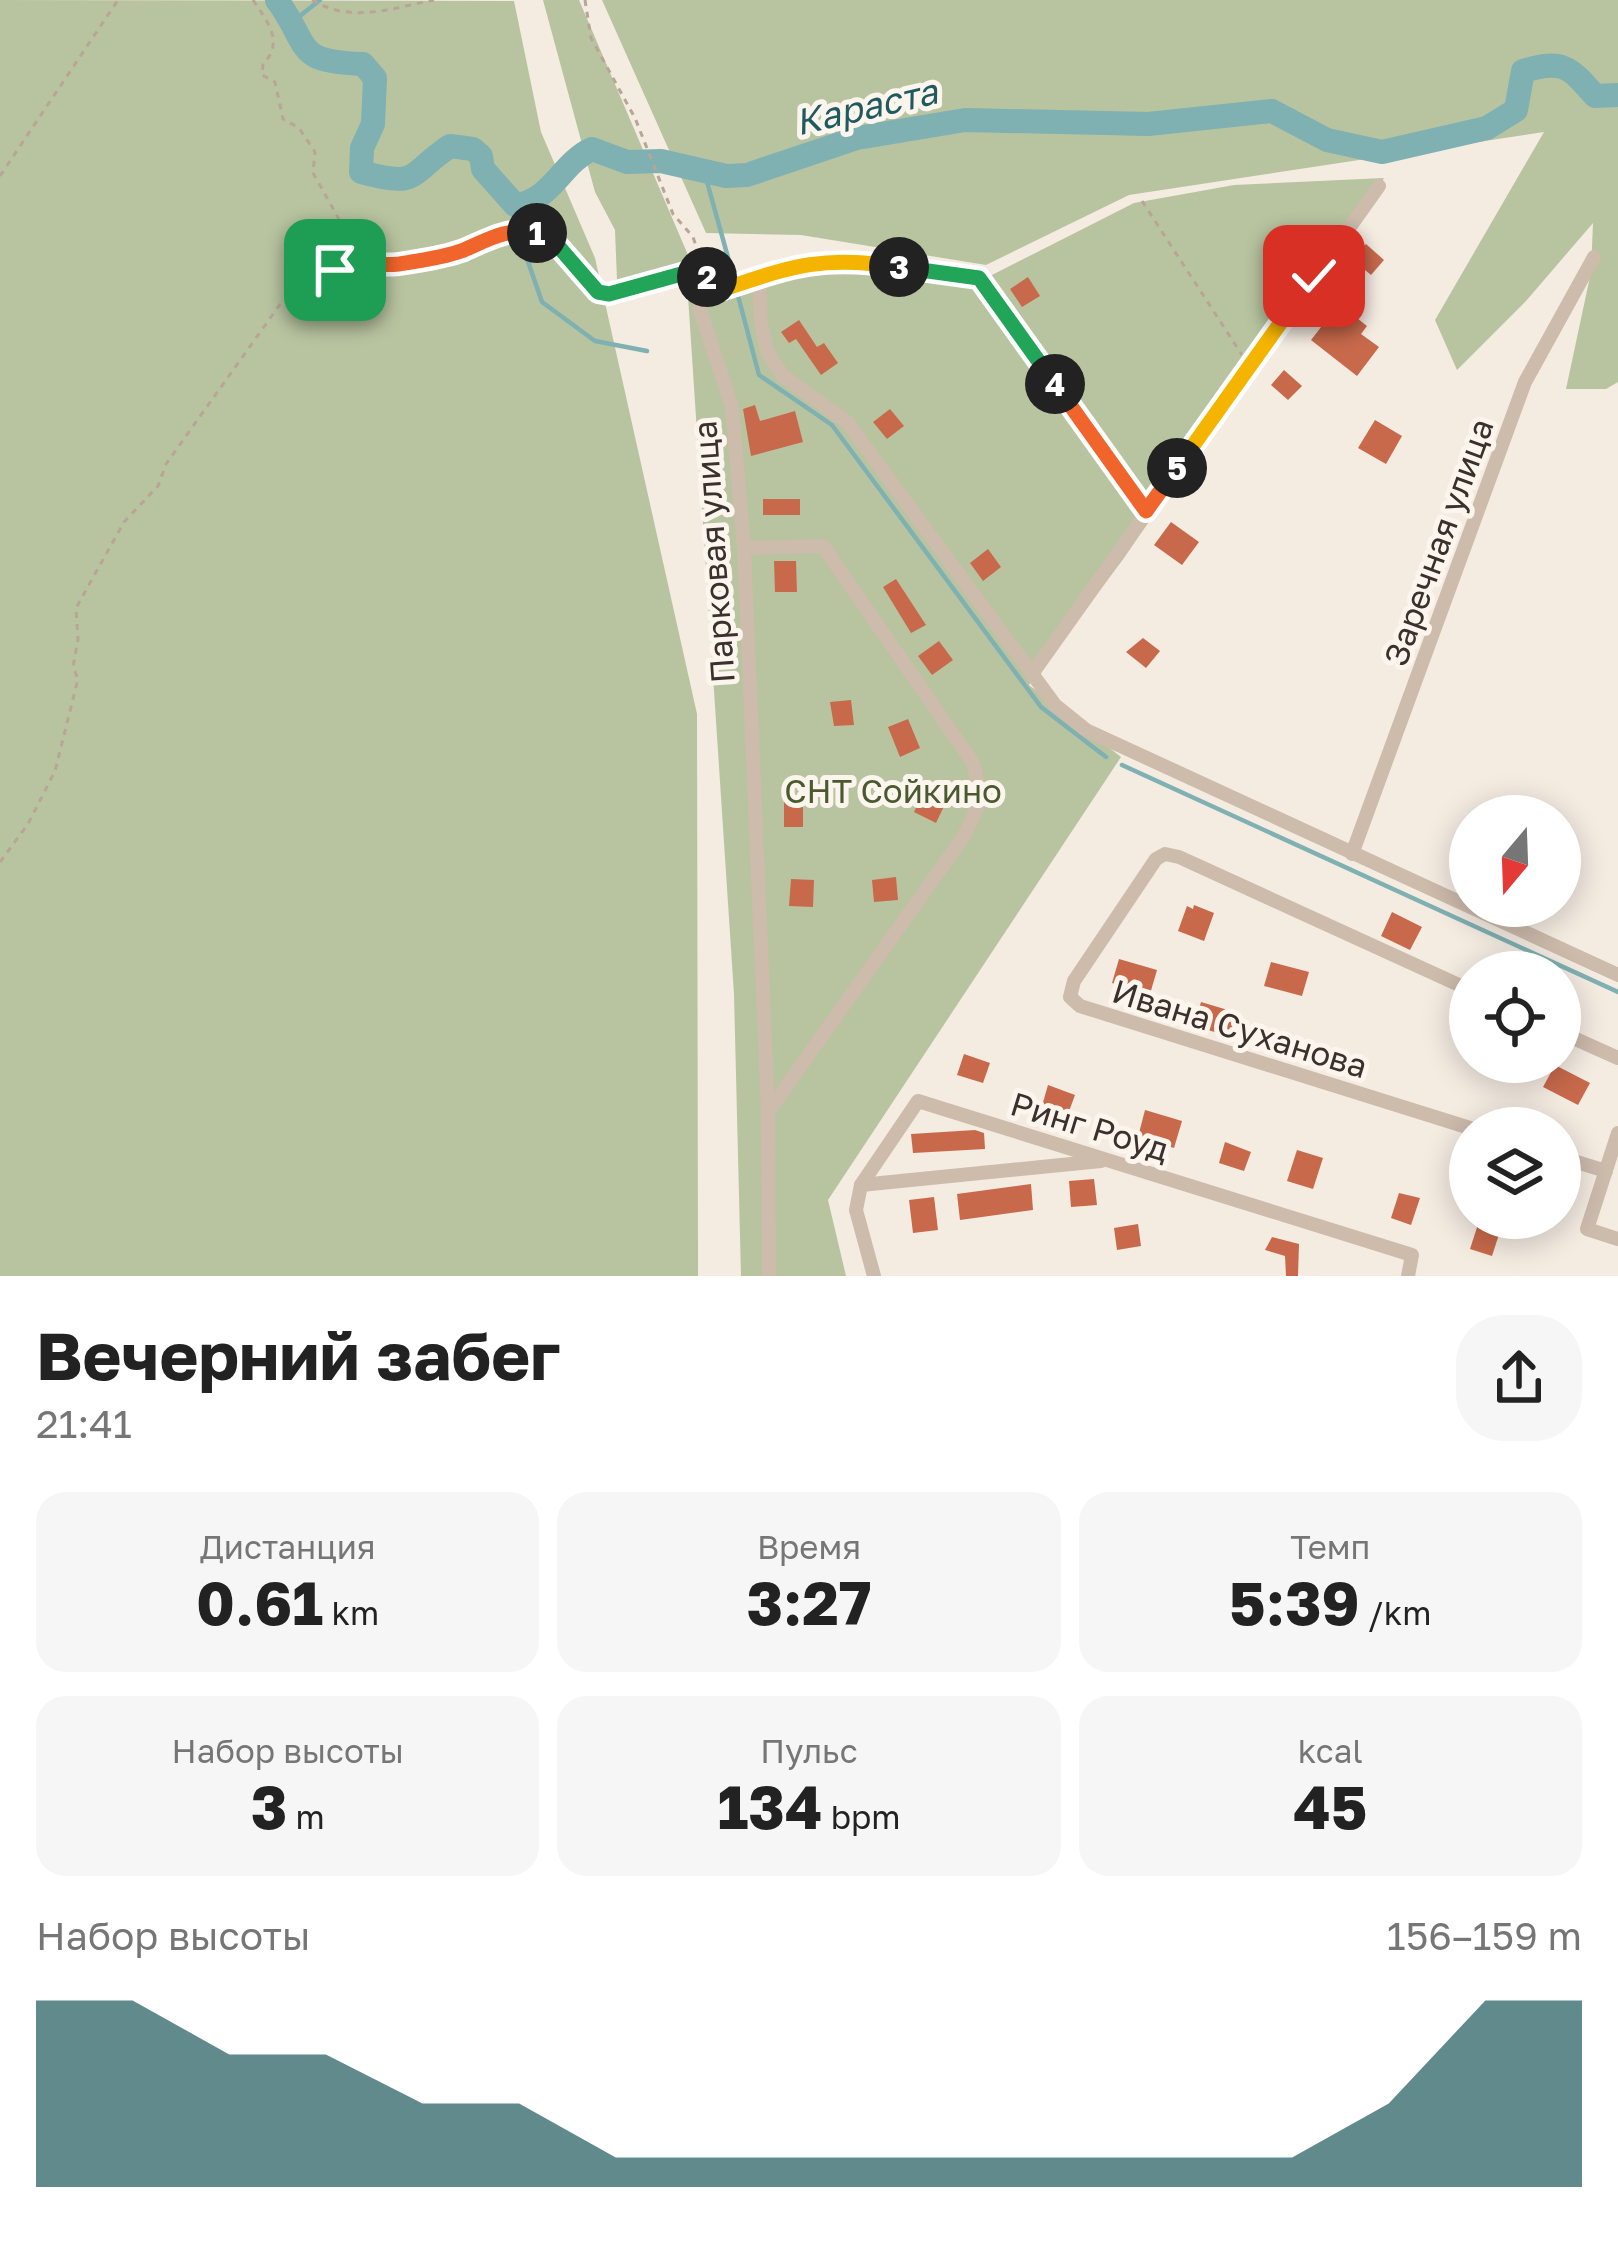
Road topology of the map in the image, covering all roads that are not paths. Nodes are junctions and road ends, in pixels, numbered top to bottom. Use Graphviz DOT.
graph roads {
  1 [pos="1379,186"];
  2 [pos="1594,257"];
  3 [pos="759,277"];
  4 [pos="1146,511"];
  5 [pos="744,548"];
  6 [pos="1032,674"];
  7 [pos="1352,854"];
  8 [pos="1618,975"];
  9 [pos="1449,980"];
  10 [pos="1581,1041"];
  11 [pos="1618,1058"];
  12 [pos="768,1112"];
  13 [pos="1449,1121"];
  14 [pos="1618,1132"];
  15 [pos="1108,1161"];
  16 [pos="1581,1163"];
  17 [pos="1606,1171"];
  18 [pos="862,1185"];
  19 [pos="1618,1239"];
  20 [pos="769,1276"];
  21 [pos="874,1276"];
  22 [pos="1408,1276"];
  1 -- 4 [label="street"];
  2 -- 7 [label="street, Заречная улица"];
  3 -- 4 [label="street"];
  3 -- 5 [label="street, Парковая улица"];
  3 -- 6 [label="street"];
  4 -- 6 [label="street"];
  5 -- 12 [label="street, Парковая улица"];
  5 -- 12 [label="street"];
  6 -- 7 [label="street"];
  7 -- 8 [label="street"];
  9 -- 13 [label="street, Ивана Суханова"];
  10 -- 11 [label="street"];
  12 -- 20 [label="street, Парковая улица"];
  14 -- 17 [label="street"];
  15 -- 18 [label="street"];
  15 -- 18 [label="street, Ринг Роуд"];
  15 -- 22 [label="street, Ринг Роуд"];
  16 -- 17 [label="street"];
  17 -- 19 [label="street"];
  18 -- 21 [label="street"];
}
